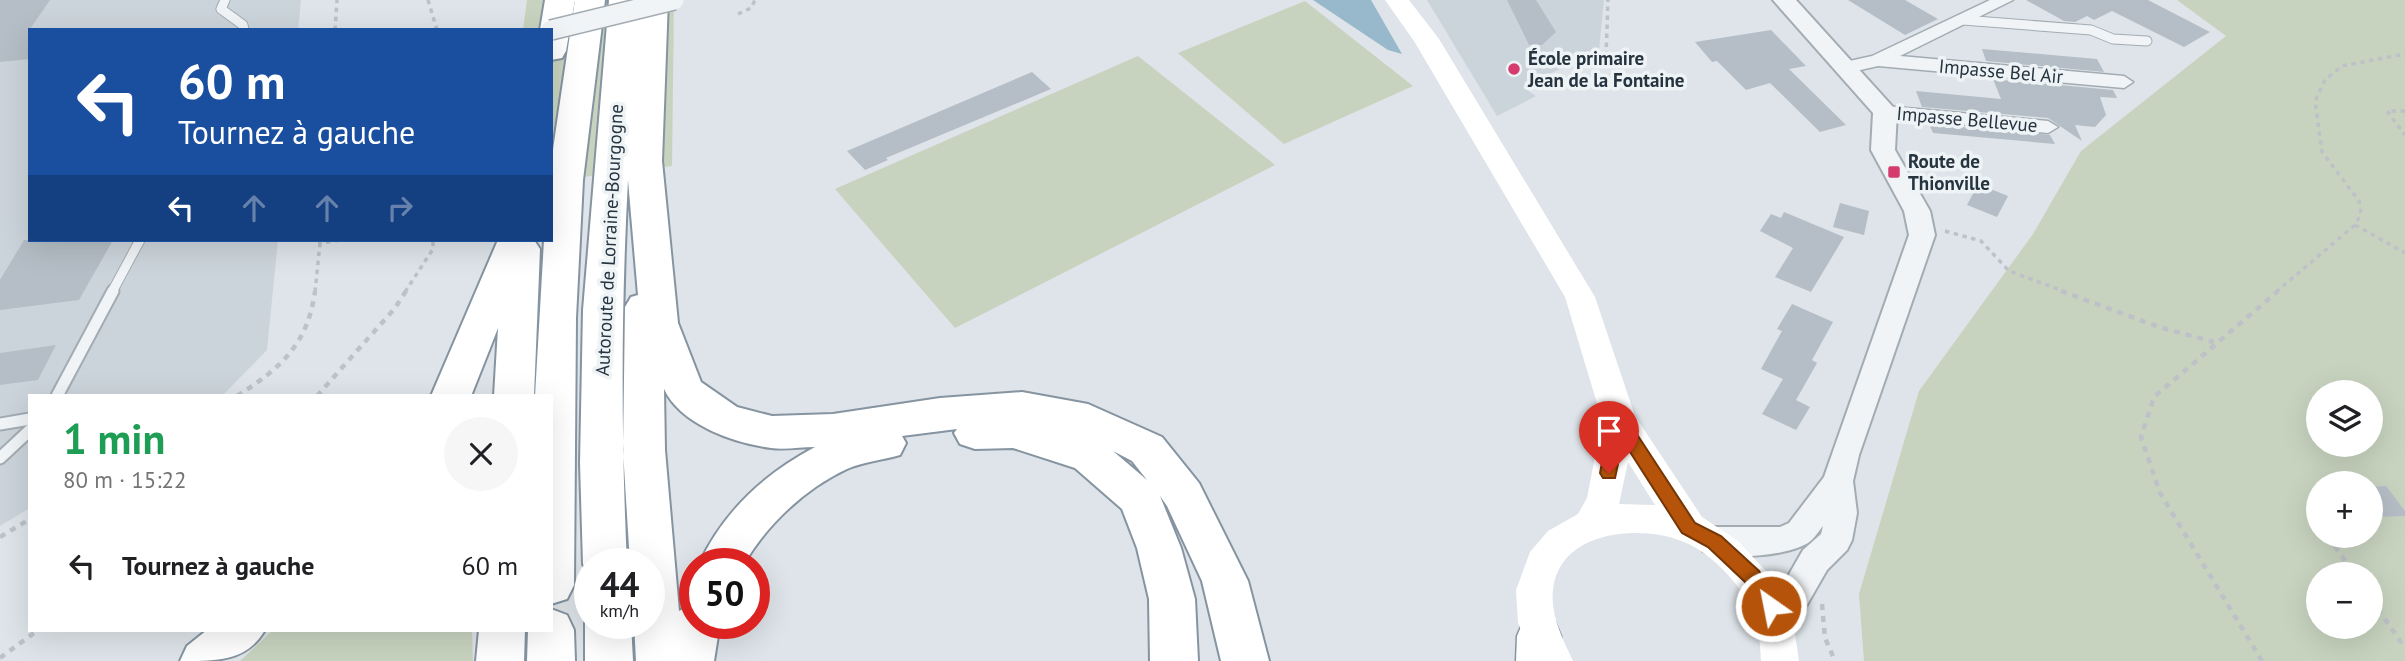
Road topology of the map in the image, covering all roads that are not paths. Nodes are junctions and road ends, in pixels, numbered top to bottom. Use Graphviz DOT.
graph roads {
  1 [pos="225,0"];
  2 [pos="560,0"];
  3 [pos="590,0"];
  4 [pos="624,0"];
  5 [pos="653,0"];
  6 [pos="674,0"];
  7 [pos="1397,0"];
  8 [pos="1412,0"];
  9 [pos="1784,0"];
  10 [pos="2004,0"];
  11 [pos="1963,20"];
  12 [pos="242,28"];
  13 [pos="553,30"];
  14 [pos="1426,39"];
  15 [pos="553,40"];
  16 [pos="2147,41"];
  17 [pos="1878,60"];
  18 [pos="1843,68"];
  19 [pos="2124,82"];
  20 [pos="1885,112"];
  21 [pos="2048,127"];
  22 [pos="645,151"];
  23 [pos="139,242"];
  24 [pos="515,242"];
  25 [pos="522,242"];
  26 [pos="58,394"];
  27 [pos="452,394"];
  28 [pos="514,394"];
  29 [pos="28,419"];
  30 [pos="1619,420"];
  31 [pos="0,424"];
  32 [pos="28,432"];
  33 [pos="0,458"];
  34 [pos="1838,481"];
  35 [pos="553,496"];
  36 [pos="1590,526"];
  37 [pos="1702,535"];
  38 [pos="604,548"];
  39 [pos="728,548"];
  40 [pos="240,632"];
  41 [pos="502,632"];
  42 [pos="551,632"];
  43 [pos="608,639"];
  44 [pos="693,639"];
  45 [pos="1779,643"];
  46 [pos="1544,653"];
  47 [pos="204,661"];
  48 [pos="500,661"];
  49 [pos="551,661"];
  50 [pos="609,661"];
  51 [pos="660,661"];
  52 [pos="690,661"];
  53 [pos="1174,661"];
  54 [pos="1245,661"];
  1 -- 12 [label="lane"];
  2 -- 15 [label="highway"];
  3 -- 35 [label="highway, Autoroute de Lorraine-Bourgogne"];
  4 -- 38 [label="highway, Autoroute de Lorraine-Bourgogne"];
  5 -- 22 [label="highway"];
  6 -- 13 [label="street, bridge"];
  7 -- 14 [label="main road"];
  8 -- 14 [label="main road"];
  9 -- 18 [label="street"];
  10 -- 11 [label="street"];
  11 -- 16 [label="lane"];
  11 -- 17 [label="street"];
  14 -- 30 [label="main road"];
  17 -- 18 [label="street"];
  17 -- 19 [label="street, Impasse Bel Air"];
  18 -- 20 [label="street"];
  20 -- 21 [label="street, Impasse Bellevue"];
  20 -- 34 [label="street"];
  22 -- 51 [label="highway"];
  22 -- 54 [label="highway"];
  23 -- 26 [label="lane"];
  24 -- 27 [label="highway"];
  25 -- 28 [label="highway"];
  29 -- 31 [label="lane"];
  30 -- 36 [label="main road"];
  30 -- 37 [label="main road"];
  32 -- 33 [label="lane"];
  34 -- 37 [label="street"];
  34 -- 45 [label="street"];
  36 -- 37 [label="main road"];
  36 -- 46 [label="main road"];
  37 -- 45 [label="main road"];
  39 -- 53 [label="highway"];
  40 -- 47 [label="highway"];
  41 -- 48 [label="highway"];
  42 -- 49 [label="highway"];
  43 -- 50 [label="highway"];
  44 -- 52 [label="highway"];
}
